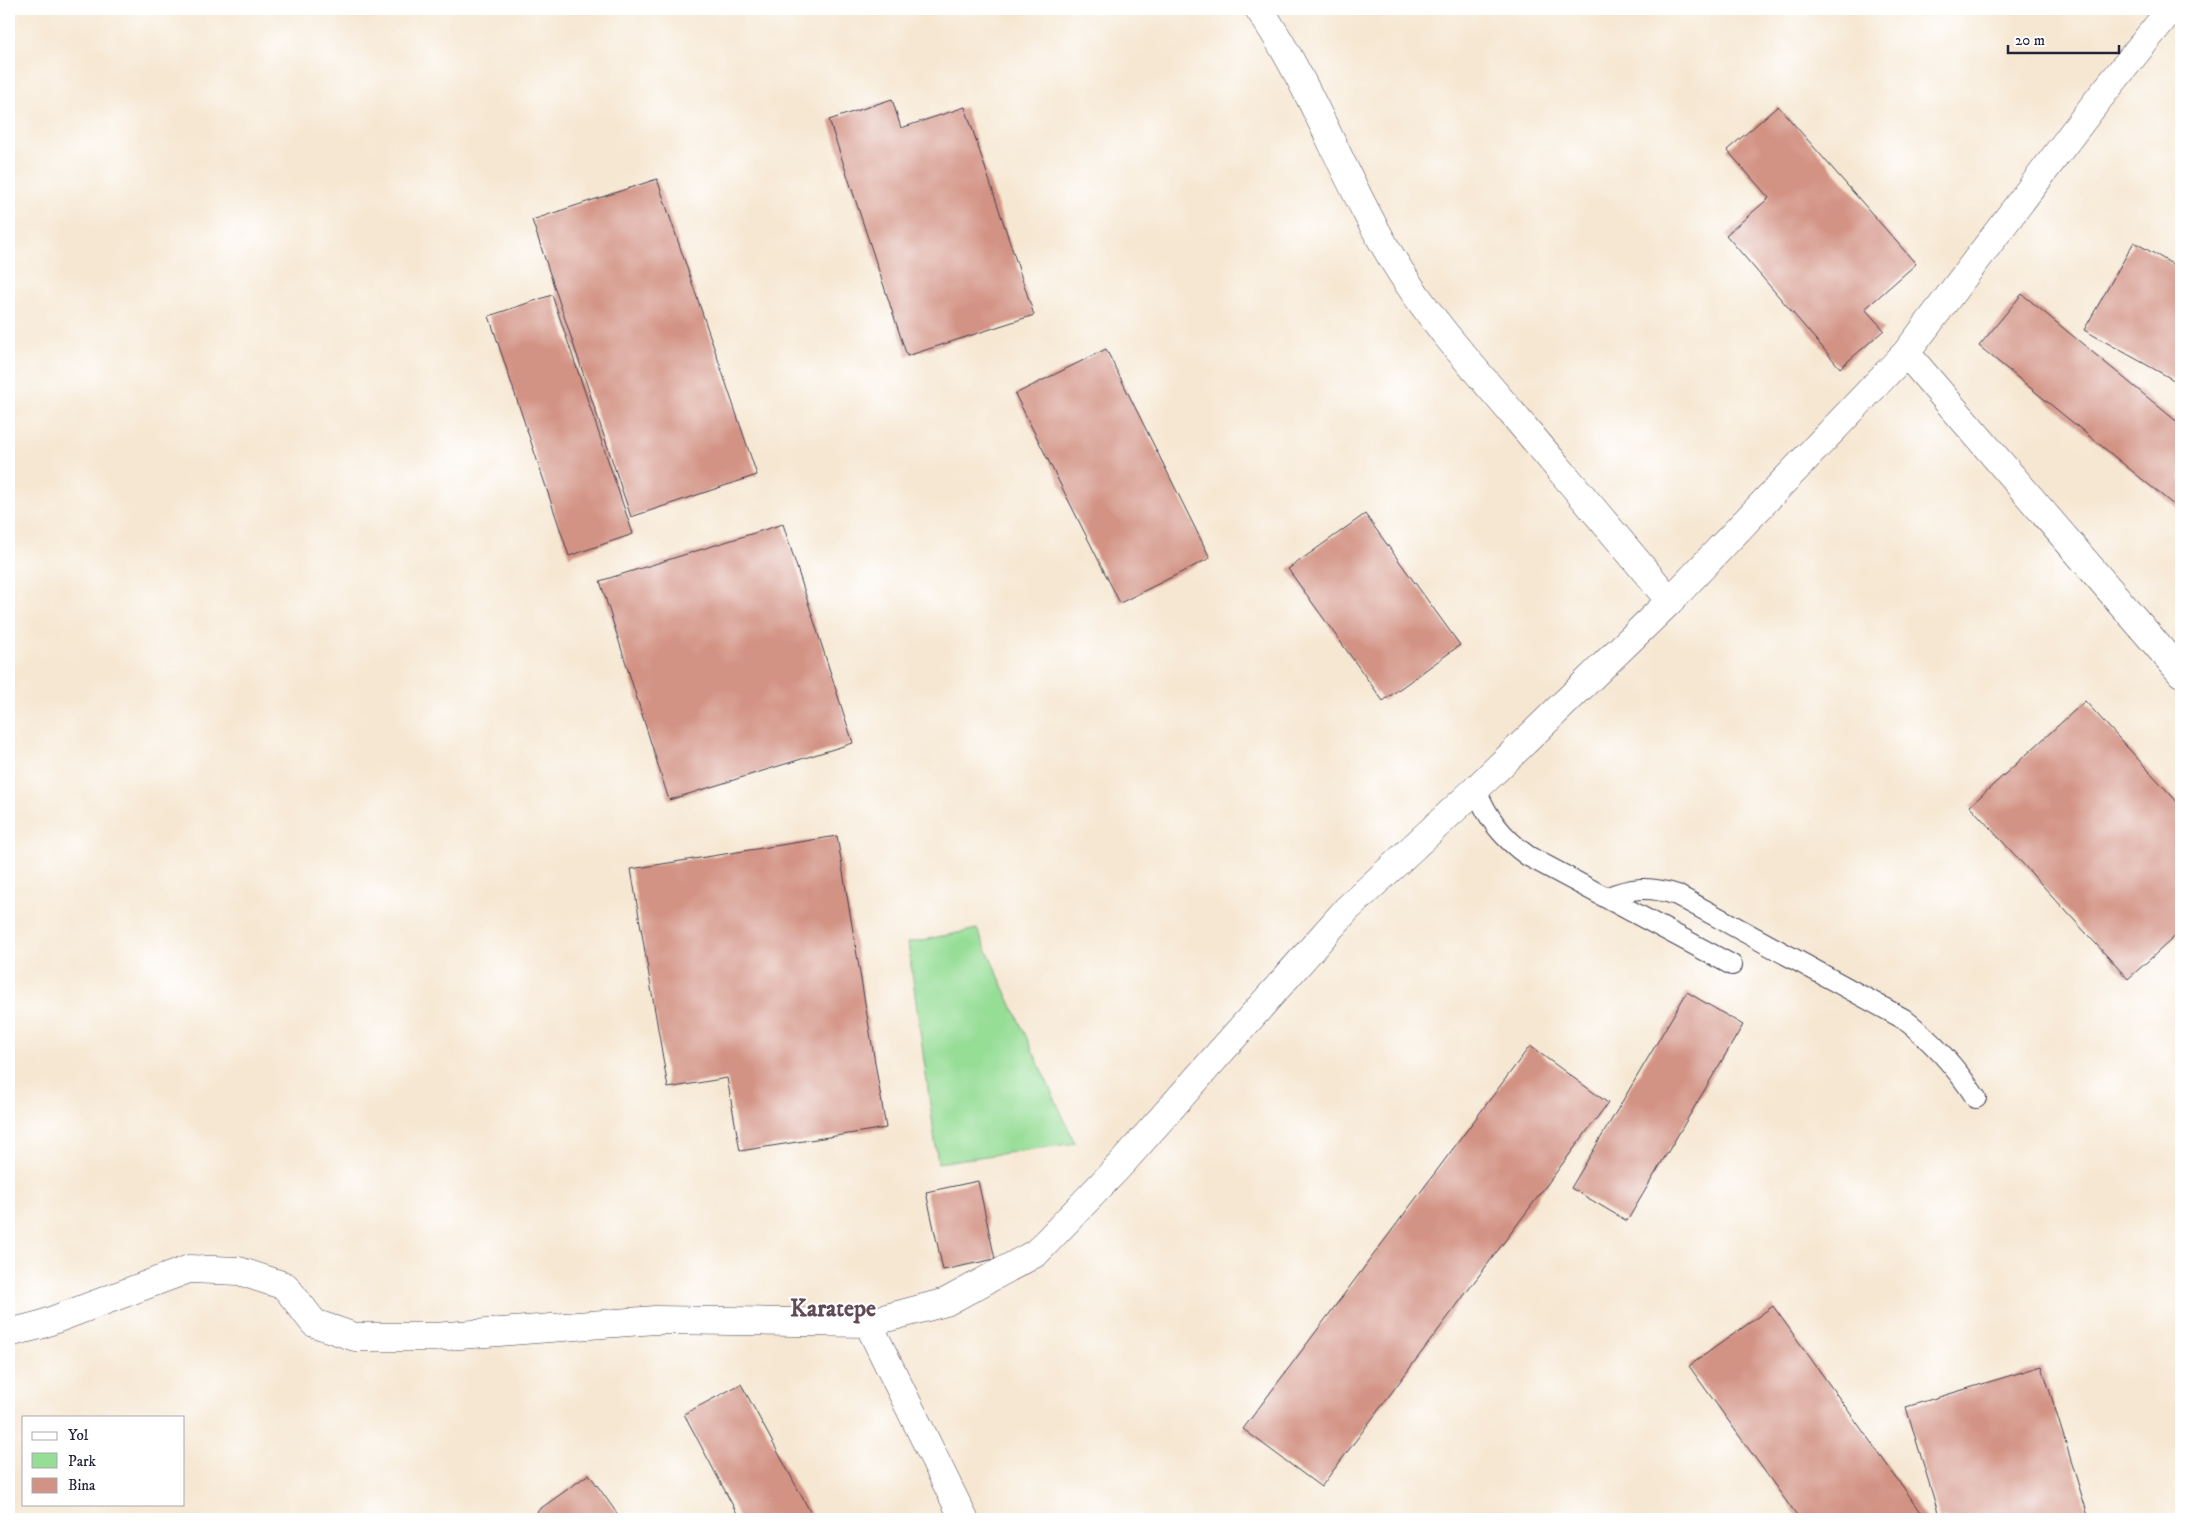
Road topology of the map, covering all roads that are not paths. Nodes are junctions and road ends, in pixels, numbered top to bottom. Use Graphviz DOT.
graph roads {
  1 [pos="1259,9"];
  2 [pos="2171,9"];
  3 [pos="1906,353"];
  4 [pos="1670,600"];
  5 [pos="2181,673"];
  6 [pos="1476,789"];
  7 [pos="1606,898"];
  8 [pos="1732,965"];
  9 [pos="1976,1098"];
  10 [pos="868,1323"];
  11 [pos="9,1333"];
  12 [pos="964,1519"];
  1 -- 4 [label="street"];
  2 -- 3 [label="street"];
  3 -- 4 [label="street"];
  3 -- 5 [label="street"];
  4 -- 6 [label="street"];
  6 -- 7 [label="lane"];
  6 -- 10 [label="street"];
  7 -- 8 [label="lane"];
  7 -- 9 [label="lane"];
  10 -- 11 [label="street"];
  10 -- 12 [label="street"];
}
